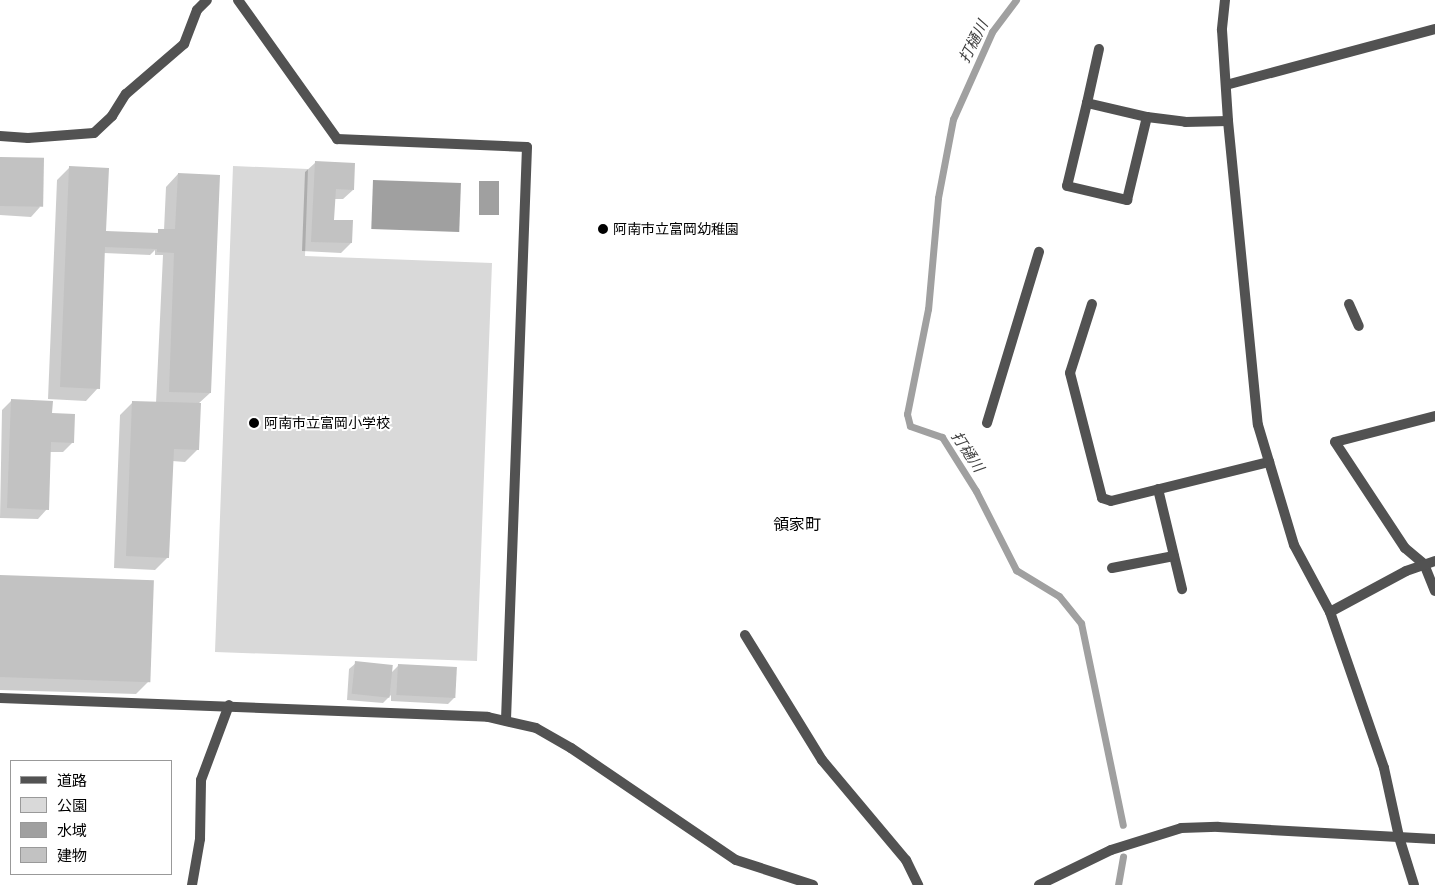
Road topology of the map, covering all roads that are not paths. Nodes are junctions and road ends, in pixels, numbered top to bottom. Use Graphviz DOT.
graph roads {
  1 [pos="207,0"];
  2 [pos="238,0"];
  3 [pos="1225,0"];
  4 [pos="1435,29"];
  5 [pos="1098,49"];
  6 [pos="1226,85"];
  7 [pos="1087,103"];
  8 [pos="1147,117"];
  9 [pos="1228,121"];
  10 [pos="0,136"];
  11 [pos="1039,252"];
  12 [pos="1092,304"];
  13 [pos="1349,304"];
  14 [pos="1359,326"];
  15 [pos="1435,416"];
  16 [pos="988,423"];
  17 [pos="1269,462"];
  18 [pos="1158,489"];
  19 [pos="1174,556"];
  20 [pos="1435,561"];
  21 [pos="1424,564"];
  22 [pos="1112,568"];
  23 [pos="1182,588"];
  24 [pos="1435,590"];
  25 [pos="1330,612"];
  26 [pos="745,635"];
  27 [pos="0,698"];
  28 [pos="228,705"];
  29 [pos="506,721"];
  30 [pos="1399,837"];
  31 [pos="1435,839"];
  32 [pos="192,885"];
  33 [pos="813,885"];
  34 [pos="918,885"];
  35 [pos="1039,885"];
  36 [pos="1414,885"];
  1 -- 10 [label="street"];
  2 -- 29 [label="street"];
  3 -- 6 [label="street"];
  4 -- 6 [label="street"];
  5 -- 7 [label="street"];
  6 -- 9 [label="street"];
  7 -- 8 [label="street"];
  7 -- 8 [label="street"];
  8 -- 9 [label="street"];
  9 -- 17 [label="street"];
  11 -- 16 [label="street"];
  12 -- 18 [label="street"];
  13 -- 14 [label="street"];
  15 -- 21 [label="street"];
  17 -- 18 [label="street"];
  17 -- 25 [label="street"];
  18 -- 19 [label="street"];
  19 -- 22 [label="street"];
  19 -- 23 [label="street"];
  20 -- 21 [label="street"];
  21 -- 24 [label="street"];
  21 -- 25 [label="street"];
  25 -- 30 [label="street"];
  26 -- 34 [label="street"];
  27 -- 28 [label="street"];
  28 -- 29 [label="street"];
  28 -- 32 [label="street"];
  29 -- 33 [label="street"];
  30 -- 31 [label="street"];
  30 -- 35 [label="street"];
  30 -- 36 [label="street"];
}
